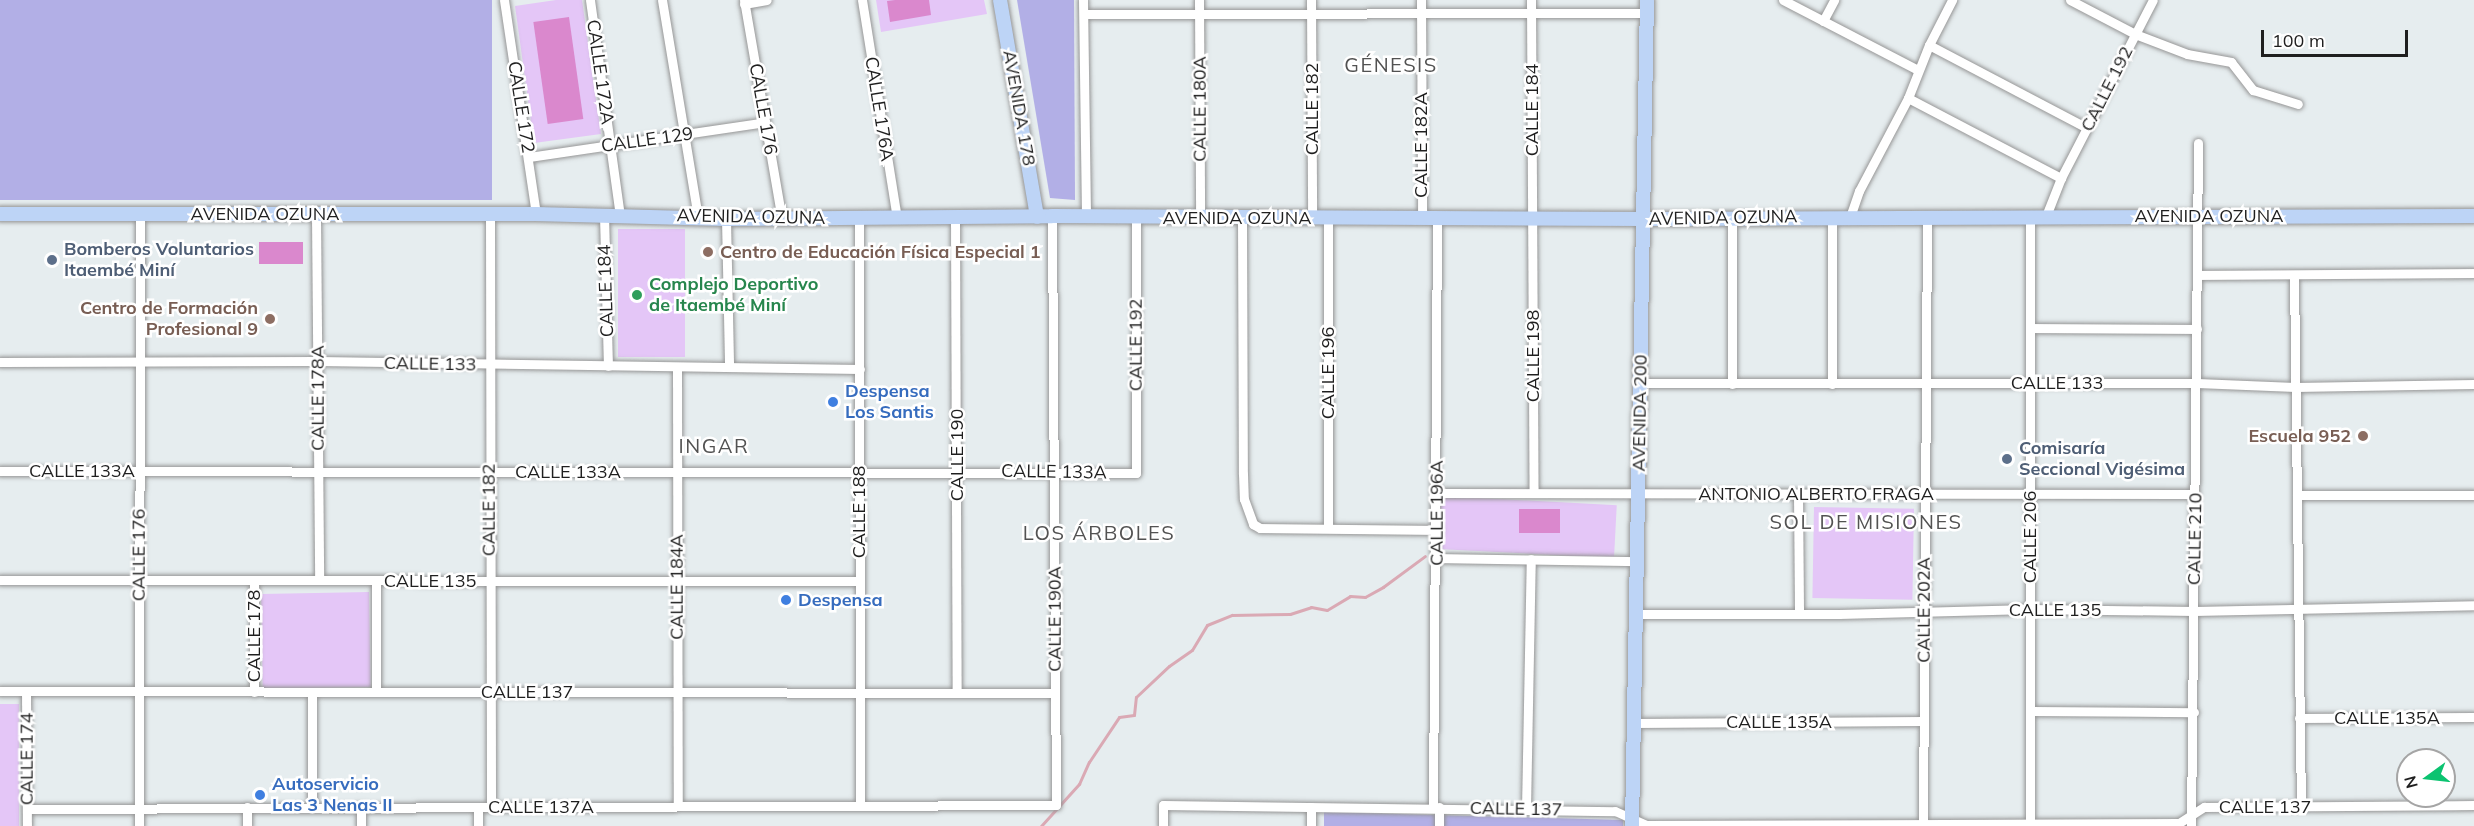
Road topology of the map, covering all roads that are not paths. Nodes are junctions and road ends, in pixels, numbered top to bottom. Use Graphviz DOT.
graph roads {
  1 [pos="504,0"];
  2 [pos="590,0"];
  3 [pos="663,0"];
  4 [pos="767,0"];
  5 [pos="862,0"];
  6 [pos="1000,0"];
  7 [pos="1083,0"];
  8 [pos="1199,0"];
  9 [pos="1311,0"];
  10 [pos="1421,0"];
  11 [pos="1531,0"];
  12 [pos="1783,0"];
  13 [pos="1834,0"];
  14 [pos="1952,0"];
  15 [pos="2070,0"];
  16 [pos="2153,0"];
  17 [pos="744,2"];
  18 [pos="1647,7"];
  19 [pos="1311,13"];
  20 [pos="1421,13"];
  21 [pos="1531,13"];
  22 [pos="1084,14"];
  23 [pos="1199,14"];
  24 [pos="1823,21"];
  25 [pos="2135,34"];
  26 [pos="1929,45"];
  27 [pos="1918,70"];
  28 [pos="1908,98"];
  29 [pos="2298,104"];
  30 [pos="765,122"];
  31 [pos="2087,128"];
  32 [pos="684,135"];
  33 [pos="2198,142"];
  34 [pos="610,145"];
  35 [pos="529,157"];
  36 [pos="2061,178"];
  37 [pos="140,213"];
  38 [pos="0,214"];
  39 [pos="490,214"];
  40 [pos="536,214"];
  41 [pos="316,215"];
  42 [pos="604,215"];
  43 [pos="620,216"];
  44 [pos="1052,216"];
  45 [pos="2030,216"];
  46 [pos="2046,216"];
  47 [pos="2196,216"];
  48 [pos="2474,216"];
  49 [pos="698,217"];
  50 [pos="955,217"];
  51 [pos="1037,217"];
  52 [pos="1086,217"];
  53 [pos="1136,217"];
  54 [pos="1200,217"];
  55 [pos="1832,217"];
  56 [pos="1850,217"];
  57 [pos="1927,217"];
  58 [pos="860,218"];
  59 [pos="897,218"];
  60 [pos="1242,218"];
  61 [pos="1312,218"];
  62 [pos="1328,218"];
  63 [pos="1422,218"];
  64 [pos="1732,218"];
  65 [pos="726,219"];
  66 [pos="782,219"];
  67 [pos="1437,219"];
  68 [pos="1532,219"];
  69 [pos="1644,219"];
  70 [pos="2474,273"];
  71 [pos="2198,275"];
  72 [pos="2294,275"];
  73 [pos="2030,328"];
  74 [pos="2197,329"];
  75 [pos="318,361"];
  76 [pos="0,362"];
  77 [pos="139,362"];
  78 [pos="489,365"];
  79 [pos="608,366"];
  80 [pos="676,367"];
  81 [pos="729,367"];
  82 [pos="860,369"];
  83 [pos="1641,383"];
  84 [pos="2030,383"];
  85 [pos="2197,383"];
  86 [pos="1732,384"];
  87 [pos="1832,384"];
  88 [pos="1925,384"];
  89 [pos="2474,384"];
  90 [pos="2295,387"];
  91 [pos="0,471"];
  92 [pos="139,471"];
  93 [pos="677,471"];
  94 [pos="859,471"];
  95 [pos="957,471"];
  96 [pos="1055,471"];
  97 [pos="318,472"];
  98 [pos="489,472"];
  99 [pos="1136,473"];
  100 [pos="1437,493"];
  101 [pos="1534,494"];
  102 [pos="1639,494"];
  103 [pos="1798,494"];
  104 [pos="1925,494"];
  105 [pos="2029,494"];
  106 [pos="2195,494"];
  107 [pos="2296,495"];
  108 [pos="2474,495"];
  109 [pos="1328,528"];
  110 [pos="1437,530"];
  111 [pos="1437,558"];
  112 [pos="1531,559"];
  113 [pos="1638,561"];
  114 [pos="0,580"];
  115 [pos="139,580"];
  116 [pos="254,580"];
  117 [pos="319,580"];
  118 [pos="376,580"];
  119 [pos="490,581"];
  120 [pos="677,581"];
  121 [pos="859,581"];
  122 [pos="2474,605"];
  123 [pos="2030,609"];
  124 [pos="2299,610"];
  125 [pos="1923,612"];
  126 [pos="2194,612"];
  127 [pos="1799,613"];
  128 [pos="1636,614"];
  129 [pos="0,691"];
  130 [pos="26,691"];
  131 [pos="139,692"];
  132 [pos="254,692"];
  133 [pos="312,692"];
  134 [pos="376,692"];
  135 [pos="490,692"];
  136 [pos="677,692"];
  137 [pos="859,693"];
  138 [pos="957,693"];
  139 [pos="1055,693"];
  140 [pos="2031,711"];
  141 [pos="2194,712"];
  142 [pos="2474,717"];
  143 [pos="2299,718"];
  144 [pos="1924,721"];
  145 [pos="1635,723"];
  146 [pos="1056,805"];
  147 [pos="2474,805"];
  148 [pos="678,806"];
  149 [pos="860,806"];
  150 [pos="247,807"];
  151 [pos="312,807"];
  152 [pos="361,807"];
  153 [pos="477,807"];
  154 [pos="491,807"];
  155 [pos="1311,807"];
  156 [pos="1436,807"];
  157 [pos="2301,807"];
  158 [pos="139,808"];
  159 [pos="27,809"];
  160 [pos="1526,809"];
  161 [pos="2191,815"];
  162 [pos="1632,822"];
  163 [pos="1923,823"];
  164 [pos="2030,823"];
  165 [pos="1902,824"];
  166 [pos="1822,825"];
  167 [pos="1990,825"];
  168 [pos="2097,825"];
  169 [pos="27,826"];
  170 [pos="139,826"];
  171 [pos="247,826"];
  172 [pos="361,826"];
  173 [pos="478,826"];
  174 [pos="1163,826"];
  175 [pos="1311,826"];
  176 [pos="1439,826"];
  177 [pos="2191,826"];
  1 -- 35 [label="street, CALLE 172"];
  2 -- 34 [label="street, CALLE 172A"];
  3 -- 32 [label="street"];
  4 -- 17 [label="street"];
  5 -- 59 [label="street, CALLE 176A"];
  6 -- 51 [label="main road, AVENIDA 178"];
  7 -- 22 [label="street"];
  8 -- 23 [label="street, CALLE 180A"];
  9 -- 19 [label="street, CALLE 182"];
  10 -- 20 [label="street, CALLE 182A"];
  11 -- 21 [label="street, CALLE 184"];
  12 -- 24 [label="street"];
  13 -- 24 [label="street"];
  14 -- 26 [label="street"];
  15 -- 25 [label="street"];
  16 -- 25 [label="street, CALLE 192"];
  17 -- 30 [label="street, CALLE 176"];
  18 -- 21 [label="street"];
  18 -- 69 [label="main road, AVENIDA 200"];
  19 -- 20 [label="street"];
  19 -- 23 [label="street"];
  19 -- 61 [label="street, CALLE 182"];
  20 -- 21 [label="street"];
  20 -- 63 [label="street, CALLE 182A"];
  21 -- 68 [label="street, CALLE 184"];
  22 -- 23 [label="street"];
  22 -- 52 [label="street"];
  23 -- 54 [label="street, CALLE 180A"];
  24 -- 27 [label="street"];
  25 -- 29 [label="street"];
  25 -- 31 [label="street, CALLE 192"];
  26 -- 27 [label="street"];
  26 -- 31 [label="street"];
  27 -- 28 [label="street"];
  28 -- 36 [label="street"];
  28 -- 56 [label="street"];
  30 -- 32 [label="street, CALLE 129"];
  30 -- 66 [label="street, CALLE 176"];
  31 -- 36 [label="street, CALLE 192"];
  32 -- 34 [label="street, CALLE 129"];
  32 -- 49 [label="street"];
  33 -- 47 [label="street, CALLE 210"];
  34 -- 35 [label="street, CALLE 129"];
  34 -- 43 [label="street, CALLE 172A"];
  35 -- 40 [label="street, CALLE 172"];
  36 -- 46 [label="street, CALLE 192"];
  37 -- 38 [label="main road, AVENIDA OZUNA"];
  37 -- 41 [label="main road, AVENIDA OZUNA"];
  37 -- 77 [label="street, CALLE 176"];
  39 -- 40 [label="main road, AVENIDA OZUNA"];
  39 -- 41 [label="main road, AVENIDA OZUNA"];
  39 -- 78 [label="street, CALLE 182"];
  40 -- 42 [label="main road, AVENIDA OZUNA"];
  41 -- 75 [label="street, CALLE 178A"];
  42 -- 43 [label="main road, AVENIDA OZUNA"];
  42 -- 79 [label="street, CALLE 184"];
  43 -- 49 [label="main road, AVENIDA OZUNA"];
  44 -- 51 [label="main road, AVENIDA OZUNA"];
  44 -- 52 [label="main road, AVENIDA OZUNA"];
  44 -- 96 [label="street, CALLE 190A"];
  45 -- 46 [label="main road, AVENIDA OZUNA"];
  45 -- 57 [label="main road, AVENIDA OZUNA"];
  45 -- 73 [label="street, CALLE 206"];
  46 -- 47 [label="main road, AVENIDA OZUNA"];
  47 -- 48 [label="main road, AVENIDA OZUNA"];
  47 -- 71 [label="street, CALLE 210"];
  49 -- 65 [label="main road, AVENIDA OZUNA"];
  50 -- 51 [label="main road, AVENIDA OZUNA"];
  50 -- 59 [label="main road, AVENIDA OZUNA"];
  50 -- 95 [label="street, CALLE 190"];
  52 -- 53 [label="main road, AVENIDA OZUNA"];
  53 -- 54 [label="main road, AVENIDA OZUNA"];
  53 -- 99 [label="street, CALLE 192"];
  54 -- 60 [label="main road, AVENIDA OZUNA"];
  55 -- 56 [label="main road, AVENIDA OZUNA"];
  55 -- 64 [label="main road, AVENIDA OZUNA"];
  55 -- 87 [label="street"];
  56 -- 57 [label="main road, AVENIDA OZUNA"];
  57 -- 88 [label="street, CALLE 202A"];
  58 -- 59 [label="main road, AVENIDA OZUNA"];
  58 -- 66 [label="main road, AVENIDA OZUNA"];
  58 -- 82 [label="street, CALLE 188"];
  60 -- 61 [label="main road, AVENIDA OZUNA"];
  60 -- 109 [label="street"];
  61 -- 62 [label="main road, AVENIDA OZUNA"];
  62 -- 63 [label="main road, AVENIDA OZUNA"];
  62 -- 109 [label="street, CALLE 196"];
  63 -- 67 [label="main road, AVENIDA OZUNA"];
  64 -- 69 [label="main road, AVENIDA OZUNA"];
  64 -- 86 [label="street"];
  65 -- 66 [label="main road, AVENIDA OZUNA"];
  65 -- 81 [label="street"];
  67 -- 68 [label="main road, AVENIDA OZUNA"];
  67 -- 100 [label="street, CALLE 196A"];
  68 -- 69 [label="main road, AVENIDA OZUNA"];
  68 -- 101 [label="street, CALLE 198"];
  69 -- 83 [label="main road, AVENIDA 200"];
  70 -- 72 [label="street"];
  71 -- 72 [label="street"];
  71 -- 74 [label="street, CALLE 210"];
  72 -- 90 [label="street"];
  73 -- 74 [label="street"];
  73 -- 84 [label="street, CALLE 206"];
  74 -- 85 [label="street, CALLE 210"];
  75 -- 77 [label="street, CALLE 133"];
  75 -- 78 [label="street, CALLE 133"];
  75 -- 97 [label="street, CALLE 178A"];
  76 -- 77 [label="street, CALLE 133"];
  77 -- 92 [label="street, CALLE 176"];
  78 -- 79 [label="street, CALLE 133"];
  78 -- 98 [label="street, CALLE 182"];
  79 -- 80 [label="street, CALLE 133"];
  80 -- 81 [label="street, CALLE 133"];
  80 -- 93 [label="street, CALLE 184A"];
  81 -- 82 [label="street, CALLE 133"];
  82 -- 94 [label="street, CALLE 188"];
  83 -- 86 [label="street, CALLE 133"];
  83 -- 102 [label="main road, AVENIDA 200"];
  84 -- 85 [label="street, CALLE 133"];
  84 -- 88 [label="street, CALLE 133"];
  84 -- 105 [label="street, CALLE 206"];
  85 -- 90 [label="street, CALLE 133"];
  85 -- 106 [label="street, CALLE 210"];
  86 -- 87 [label="street, CALLE 133"];
  87 -- 88 [label="street, CALLE 133"];
  88 -- 104 [label="street, CALLE 202A"];
  89 -- 90 [label="street, CALLE 133"];
  90 -- 107 [label="street"];
  91 -- 92 [label="street, CALLE 133A"];
  92 -- 97 [label="street, CALLE 133A"];
  92 -- 115 [label="street, CALLE 176"];
  93 -- 94 [label="street, CALLE 133A"];
  93 -- 98 [label="street, CALLE 133A"];
  93 -- 120 [label="street, CALLE 184A"];
  94 -- 95 [label="street, CALLE 133A"];
  94 -- 121 [label="street, CALLE 188"];
  95 -- 96 [label="street, CALLE 133A"];
  95 -- 138 [label="street, CALLE 190"];
  96 -- 99 [label="street, CALLE 133A"];
  96 -- 139 [label="street, CALLE 190A"];
  97 -- 98 [label="street, CALLE 133A"];
  97 -- 117 [label="street, CALLE 178A"];
  98 -- 119 [label="street, CALLE 182"];
  100 -- 101 [label="street, ANTONIO ALBERTO FRAGA"];
  100 -- 110 [label="street, CALLE 196A"];
  101 -- 102 [label="street, ANTONIO ALBERTO FRAGA"];
  102 -- 103 [label="street, ANTONIO ALBERTO FRAGA"];
  102 -- 113 [label="main road, AVENIDA 200"];
  103 -- 104 [label="street, ANTONIO ALBERTO FRAGA"];
  103 -- 127 [label="street"];
  104 -- 105 [label="street, ANTONIO ALBERTO FRAGA"];
  104 -- 125 [label="street, CALLE 202A"];
  105 -- 106 [label="street, ANTONIO ALBERTO FRAGA"];
  105 -- 123 [label="street, CALLE 206"];
  106 -- 126 [label="street, CALLE 210"];
  107 -- 108 [label="street"];
  107 -- 124 [label="street"];
  109 -- 110 [label="street"];
  110 -- 111 [label="street, CALLE 196A"];
  111 -- 112 [label="street"];
  111 -- 156 [label="street, CALLE 196A"];
  112 -- 113 [label="street"];
  112 -- 160 [label="street"];
  113 -- 128 [label="main road, AVENIDA 200"];
  114 -- 115 [label="street, CALLE 135"];
  115 -- 116 [label="street, CALLE 135"];
  115 -- 131 [label="street, CALLE 176"];
  116 -- 117 [label="street, CALLE 135"];
  116 -- 132 [label="street, CALLE 178"];
  117 -- 118 [label="street, CALLE 135"];
  118 -- 119 [label="street, CALLE 135"];
  118 -- 134 [label="street"];
  119 -- 120 [label="street, CALLE 135"];
  119 -- 135 [label="street, CALLE 182"];
  120 -- 121 [label="street, CALLE 135"];
  120 -- 136 [label="street, CALLE 184A"];
  121 -- 137 [label="street, CALLE 188"];
  122 -- 124 [label="street, CALLE 135"];
  123 -- 125 [label="street, CALLE 135"];
  123 -- 126 [label="street, CALLE 135"];
  123 -- 140 [label="street, CALLE 206"];
  124 -- 126 [label="street, CALLE 135"];
  124 -- 143 [label="street"];
  125 -- 127 [label="street, CALLE 135"];
  125 -- 144 [label="street, CALLE 202A"];
  126 -- 141 [label="street, CALLE 210"];
  127 -- 128 [label="street, CALLE 135"];
  128 -- 145 [label="main road, AVENIDA 200"];
  129 -- 130 [label="street, CALLE 137"];
  130 -- 131 [label="street, CALLE 137"];
  130 -- 159 [label="street, CALLE 174"];
  131 -- 132 [label="street, CALLE 137"];
  131 -- 158 [label="street, CALLE 176"];
  132 -- 133 [label="street, CALLE 137"];
  133 -- 134 [label="street, CALLE 137"];
  133 -- 151 [label="street"];
  134 -- 135 [label="street, CALLE 137"];
  135 -- 136 [label="street, CALLE 137"];
  135 -- 154 [label="street, CALLE 182"];
  136 -- 137 [label="street, CALLE 137"];
  136 -- 148 [label="street, CALLE 184A"];
  137 -- 138 [label="street, CALLE 137"];
  137 -- 149 [label="street, CALLE 188"];
  138 -- 139 [label="street, CALLE 137"];
  139 -- 146 [label="street, CALLE 190A"];
  140 -- 141 [label="street"];
  140 -- 164 [label="street, CALLE 206"];
  141 -- 161 [label="street, CALLE 210"];
  142 -- 143 [label="street, CALLE 135A"];
  143 -- 157 [label="street"];
  144 -- 145 [label="street, CALLE 135A"];
  144 -- 163 [label="street, CALLE 202A"];
  145 -- 162 [label="main road, AVENIDA 200"];
  146 -- 149 [label="street, CALLE 137A"];
  147 -- 157 [label="street, CALLE 137"];
  148 -- 149 [label="street, CALLE 137A"];
  148 -- 154 [label="street, CALLE 137A"];
  150 -- 151 [label="street, CALLE 137A"];
  150 -- 158 [label="street, CALLE 137A"];
  150 -- 171 [label="street"];
  151 -- 152 [label="street, CALLE 137A"];
  152 -- 153 [label="street, CALLE 137A"];
  152 -- 172 [label="street"];
  153 -- 154 [label="street, CALLE 137A"];
  153 -- 173 [label="street"];
  155 -- 156 [label="street, CALLE 137"];
  155 -- 174 [label="street, CALLE 137"];
  155 -- 175 [label="street"];
  156 -- 160 [label="street, CALLE 137"];
  156 -- 176 [label="street, CALLE 196A"];
  157 -- 161 [label="street, CALLE 137"];
  158 -- 159 [label="street, CALLE 137A"];
  158 -- 170 [label="street, CALLE 176"];
  159 -- 169 [label="street, CALLE 174"];
  160 -- 162 [label="street, CALLE 137"];
  161 -- 168 [label="street, CALLE 137"];
  161 -- 177 [label="street, CALLE 210"];
  162 -- 166 [label="street, CALLE 137"];
  163 -- 165 [label="street, CALLE 137"];
  163 -- 167 [label="street, CALLE 137"];
  164 -- 167 [label="street, CALLE 137"];
  164 -- 168 [label="street, CALLE 137"];
  165 -- 166 [label="street, CALLE 137"];
}
